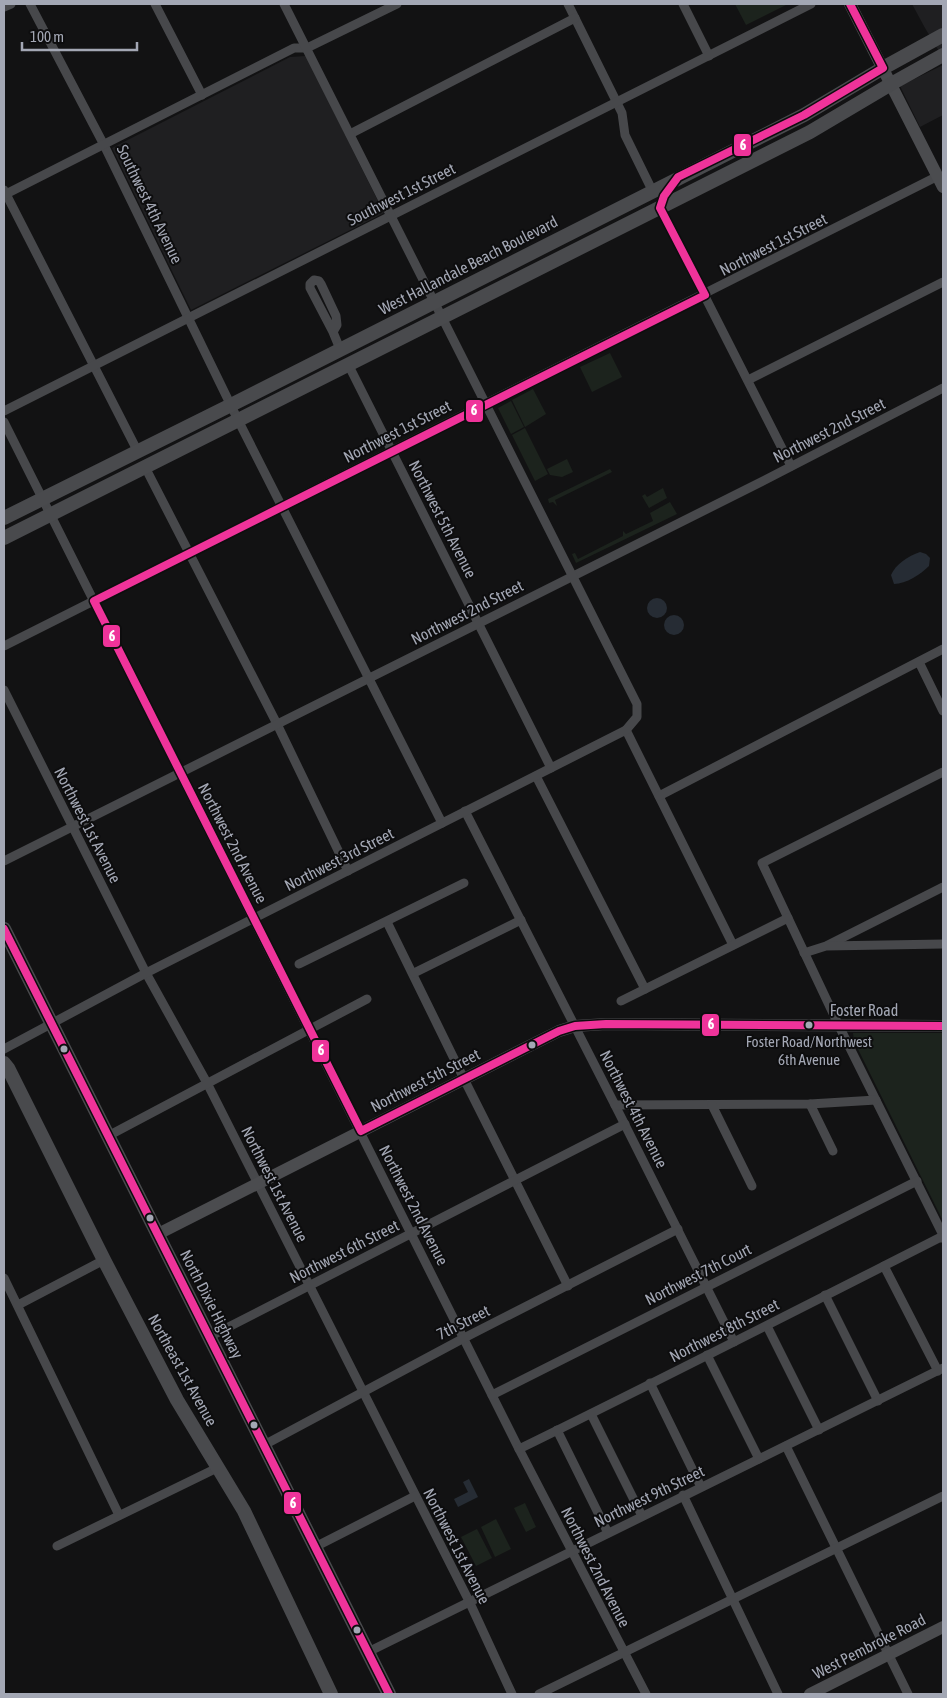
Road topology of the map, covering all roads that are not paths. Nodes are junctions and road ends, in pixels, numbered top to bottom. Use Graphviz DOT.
graph roads {
  1 [pos="11,4"];
  2 [pos="30,4"];
  3 [pos="155,4"];
  4 [pos="284,4"];
  5 [pos="397,4"];
  6 [pos="568,4"];
  7 [pos="683,4"];
  8 [pos="811,4"];
  9 [pos="850,4"];
  10 [pos="4,7"];
  11 [pos="575,18"];
  12 [pos="943,35"];
  13 [pos="307,48"];
  14 [pos="709,56"];
  15 [pos="943,56"];
  16 [pos="883,68"];
  17 [pos="891,84"];
  18 [pos="202,95"];
  19 [pos="617,102"];
  20 [pos="350,134"];
  21 [pos="104,145"];
  22 [pos="678,177"];
  23 [pos="941,182"];
  24 [pos="652,190"];
  25 [pos="4,193"];
  26 [pos="660,208"];
  27 [pos="392,216"];
  28 [pos="630,223"];
  29 [pos="943,282"];
  30 [pos="705,295"];
  31 [pos="435,303"];
  32 [pos="442,317"];
  33 [pos="188,318"];
  34 [pos="333,332"];
  35 [pos="340,349"];
  36 [pos="348,364"];
  37 [pos="94,365"];
  38 [pos="748,380"];
  39 [pos="943,388"];
  40 [pos="486,404"];
  41 [pos="231,406"];
  42 [pos="4,411"];
  43 [pos="238,420"];
  44 [pos="4,422"];
  45 [pos="392,451"];
  46 [pos="138,452"];
  47 [pos="791,466"];
  48 [pos="145,467"];
  49 [pos="43,499"];
  50 [pos="282,506"];
  51 [pos="50,514"];
  52 [pos="4,518"];
  53 [pos="4,538"];
  54 [pos="189,553"];
  55 [pos="573,576"];
  56 [pos="94,601"];
  57 [pos="479,623"];
  58 [pos="4,646"];
  59 [pos="943,649"];
  60 [pos="919,662"];
  61 [pos="369,678"];
  62 [pos="4,690"];
  63 [pos="943,711"];
  64 [pos="277,724"];
  65 [pos="626,730"];
  66 [pos="551,768"];
  67 [pos="181,772"];
  68 [pos="943,772"];
  69 [pos="536,776"];
  70 [pos="659,796"];
  71 [pos="465,811"];
  72 [pos="442,823"];
  73 [pos="73,828"];
  74 [pos="4,861"];
  75 [pos="348,871"];
  76 [pos="464,883"];
  77 [pos="943,887"];
  78 [pos="788,918"];
  79 [pos="254,919"];
  80 [pos="520,920"];
  81 [pos="388,922"];
  82 [pos="4,929"];
  83 [pos="943,944"];
  84 [pos="733,945"];
  85 [pos="826,946"];
  86 [pos="804,953"];
  87 [pos="299,964"];
  88 [pos="146,973"];
  89 [pos="414,973"];
  90 [pos="645,989"];
  91 [pos="367,999"];
  92 [pos="621,1001"];
  93 [pos="52,1024"];
  94 [pos="575,1026"];
  95 [pos="839,1026"];
  96 [pos="943,1026"];
  97 [pos="309,1028"];
  98 [pos="4,1049"];
  99 [pos="4,1063"];
  100 [pos="464,1079"];
  101 [pos="207,1083"];
  102 [pos="876,1100"];
  103 [pos="810,1104"];
  104 [pos="615,1105"];
  105 [pos="712,1105"];
  106 [pos="625,1124"];
  107 [pos="361,1131"];
  108 [pos="108,1136"];
  109 [pos="833,1151"];
  110 [pos="516,1181"];
  111 [pos="917,1181"];
  112 [pos="258,1183"];
  113 [pos="752,1186"];
  114 [pos="678,1229"];
  115 [pos="158,1234"];
  116 [pos="412,1234"];
  117 [pos="943,1236"];
  118 [pos="104,1260"];
  119 [pos="884,1266"];
  120 [pos="4,1278"];
  121 [pos="310,1286"];
  122 [pos="568,1286"];
  123 [pos="706,1286"];
  124 [pos="825,1295"];
  125 [pos="18,1305"];
  126 [pos="767,1326"];
  127 [pos="209,1337"];
  128 [pos="464,1338"];
  129 [pos="734,1342"];
  130 [pos="707,1355"];
  131 [pos="941,1370"];
  132 [pos="650,1384"];
  133 [pos="364,1392"];
  134 [pos="492,1395"];
  135 [pos="878,1401"];
  136 [pos="591,1414"];
  137 [pos="557,1430"];
  138 [pos="819,1430"];
  139 [pos="264,1445"];
  140 [pos="786,1446"];
  141 [pos="519,1448"];
  142 [pos="759,1460"];
  143 [pos="217,1468"];
  144 [pos="701,1487"];
  145 [pos="416,1496"];
  146 [pos="683,1496"];
  147 [pos="943,1496"];
  148 [pos="120,1515"];
  149 [pos="642,1516"];
  150 [pos="608,1533"];
  151 [pos="57,1546"];
  152 [pos="315,1547"];
  153 [pos="837,1548"];
  154 [pos="571,1551"];
  155 [pos="733,1598"];
  156 [pos="468,1601"];
  157 [pos="943,1627"];
  158 [pos="368,1652"];
  159 [pos="624,1652"];
  160 [pos="888,1655"];
  161 [pos="331,1694"];
  162 [pos="389,1694"];
  163 [pos="512,1694"];
  164 [pos="539,1694"];
  165 [pos="646,1694"];
  166 [pos="778,1694"];
  167 [pos="810,1694"];
  168 [pos="908,1694"];
  1 -- 10 [label="street"];
  2 -- 21 [label="street, Southwest 4th Avenue"];
  3 -- 18 [label="street"];
  4 -- 13 [label="street"];
  5 -- 13 [label="street"];
  6 -- 11 [label="street"];
  7 -- 14 [label="street"];
  8 -- 14 [label="street, Southwest 1st Street"];
  9 -- 16 [label="street"];
  11 -- 19 [label="street"];
  11 -- 20 [label="street"];
  12 -- 16 [label="main road, West Hallandale Beach Boulevard"];
  13 -- 18 [label="street"];
  13 -- 20 [label="street"];
  14 -- 19 [label="street, Southwest 1st Street"];
  15 -- 17 [label="main road, West Hallandale Beach Boulevard"];
  16 -- 17 [label="street"];
  16 -- 22 [label="main road, West Hallandale Beach Boulevard"];
  17 -- 23 [label="street"];
  17 -- 26 [label="main road, West Hallandale Beach Boulevard"];
  18 -- 21 [label="street"];
  19 -- 24 [label="street"];
  19 -- 27 [label="street, Southwest 1st Street"];
  20 -- 27 [label="street"];
  21 -- 25 [label="street"];
  21 -- 33 [label="street, Southwest 4th Avenue"];
  22 -- 24 [label="main road, West Hallandale Beach Boulevard"];
  22 -- 26 [label="main road"];
  23 -- 30 [label="street, Northwest 1st Street"];
  24 -- 28 [label="main road"];
  24 -- 31 [label="main road, West Hallandale Beach Boulevard"];
  25 -- 37 [label="street"];
  26 -- 28 [label="main road, West Hallandale Beach Boulevard"];
  26 -- 30 [label="street"];
  27 -- 31 [label="street"];
  27 -- 33 [label="street, Southwest 1st Street"];
  28 -- 32 [label="main road, West Hallandale Beach Boulevard"];
  29 -- 38 [label="street"];
  30 -- 38 [label="street"];
  30 -- 40 [label="street, Northwest 1st Street"];
  31 -- 32 [label="street"];
  31 -- 35 [label="main road, West Hallandale Beach Boulevard"];
  32 -- 36 [label="main road, West Hallandale Beach Boulevard"];
  32 -- 40 [label="street"];
  33 -- 37 [label="street, Southwest 1st Street"];
  33 -- 41 [label="street, Southwest 4th Avenue"];
  34 -- 34 [label="street"];
  34 -- 35 [label="street"];
  35 -- 41 [label="main road, West Hallandale Beach Boulevard"];
  36 -- 43 [label="main road, West Hallandale Beach Boulevard"];
  36 -- 45 [label="street, Northwest 5th Avenue"];
  37 -- 42 [label="street, Southwest 1st Street"];
  37 -- 46 [label="street"];
  38 -- 47 [label="street"];
  39 -- 47 [label="street, Northwest 2nd Street"];
  40 -- 45 [label="street, Northwest 1st Street"];
  40 -- 55 [label="street"];
  41 -- 43 [label="street, Southwest 4th Avenue"];
  41 -- 46 [label="main road, West Hallandale Beach Boulevard"];
  43 -- 48 [label="main road, West Hallandale Beach Boulevard"];
  43 -- 50 [label="street"];
  44 -- 49 [label="street, Northwest 2nd Avenue"];
  45 -- 50 [label="street, Northwest 1st Street"];
  45 -- 57 [label="street, Northwest 5th Avenue"];
  46 -- 49 [label="main road, West Hallandale Beach Boulevard"];
  47 -- 55 [label="street, Northwest 2nd Street"];
  48 -- 51 [label="main road, West Hallandale Beach Boulevard"];
  48 -- 54 [label="street"];
  49 -- 51 [label="street, Northwest 2nd Avenue"];
  49 -- 52 [label="main road, West Hallandale Beach Boulevard"];
  50 -- 54 [label="street, Northwest 1st Street"];
  50 -- 61 [label="street"];
  51 -- 53 [label="main road, West Hallandale Beach Boulevard"];
  51 -- 56 [label="street, Northwest 2nd Avenue"];
  54 -- 56 [label="street, Northwest 1st Street"];
  54 -- 64 [label="street"];
  55 -- 57 [label="street, Northwest 2nd Street"];
  55 -- 65 [label="street, Northwest 3rd Street"];
  56 -- 58 [label="street, Northwest 1st Street"];
  56 -- 67 [label="street, Northwest 2nd Avenue"];
  57 -- 61 [label="street, Northwest 2nd Street"];
  57 -- 66 [label="street, Northwest 5th Avenue"];
  59 -- 60 [label="street"];
  60 -- 63 [label="street"];
  60 -- 70 [label="street"];
  61 -- 64 [label="street, Northwest 2nd Street"];
  61 -- 72 [label="street"];
  62 -- 73 [label="street, Northwest 1st Avenue"];
  64 -- 67 [label="street, Northwest 2nd Street"];
  64 -- 75 [label="street"];
  65 -- 66 [label="street, Northwest 3rd Street"];
  65 -- 70 [label="street"];
  66 -- 69 [label="street, Northwest 3rd Street"];
  67 -- 73 [label="street, Northwest 2nd Street"];
  67 -- 79 [label="street, Northwest 2nd Avenue"];
  68 -- 78 [label="street"];
  69 -- 71 [label="street, Northwest 3rd Street"];
  69 -- 90 [label="street"];
  70 -- 84 [label="street"];
  71 -- 72 [label="street, Northwest 3rd Street"];
  71 -- 80 [label="street, Northwest 4th Avenue"];
  72 -- 75 [label="street, Northwest 3rd Street"];
  73 -- 74 [label="street, Northwest 2nd Street"];
  73 -- 88 [label="street, Northwest 1st Avenue"];
  75 -- 79 [label="street, Northwest 3rd Street"];
  76 -- 81 [label="street"];
  77 -- 85 [label="street"];
  78 -- 84 [label="street"];
  78 -- 86 [label="street"];
  79 -- 88 [label="street, Northwest 3rd Street"];
  79 -- 97 [label="street, Northwest 2nd Avenue"];
  80 -- 89 [label="street"];
  80 -- 94 [label="street, Northwest 4th Avenue"];
  81 -- 87 [label="street"];
  81 -- 89 [label="street"];
  82 -- 93 [label="main road, North Dixie Highway"];
  83 -- 85 [label="street"];
  84 -- 90 [label="street"];
  85 -- 86 [label="street"];
  86 -- 95 [label="street"];
  88 -- 93 [label="street, Northwest 3rd Street"];
  88 -- 101 [label="street, Northwest 1st Avenue"];
  89 -- 100 [label="street"];
  90 -- 92 [label="street"];
  91 -- 97 [label="street"];
  93 -- 98 [label="street, Northwest 3rd Street"];
  93 -- 108 [label="main road, North Dixie Highway"];
  94 -- 95 [label="street, Foster Road"];
  94 -- 100 [label="street, Northwest 5th Street"];
  94 -- 104 [label="street, Northwest 4th Avenue"];
  95 -- 96 [label="street, Foster Road"];
  95 -- 102 [label="street"];
  97 -- 101 [label="street"];
  97 -- 107 [label="street, Northwest 2nd Avenue"];
  99 -- 118 [label="main road, Northeast 1st Avenue"];
  100 -- 107 [label="street, Northwest 5th Street"];
  100 -- 110 [label="street"];
  101 -- 108 [label="street"];
  101 -- 112 [label="street, Northwest 1st Avenue"];
  102 -- 103 [label="street"];
  102 -- 111 [label="street"];
  103 -- 105 [label="street"];
  103 -- 109 [label="street"];
  104 -- 105 [label="street"];
  104 -- 106 [label="street, Northwest 4th Avenue"];
  105 -- 113 [label="street"];
  106 -- 110 [label="street, Northwest 6th Street"];
  106 -- 114 [label="street, Northwest 4th Avenue"];
  107 -- 112 [label="street, Northwest 5th Street"];
  107 -- 116 [label="street, Northwest 2nd Avenue"];
  108 -- 115 [label="main road, North Dixie Highway"];
  110 -- 116 [label="street, Northwest 6th Street"];
  110 -- 122 [label="street"];
  111 -- 117 [label="street"];
  111 -- 123 [label="street, Northwest 7th Court"];
  112 -- 115 [label="street, Northwest 5th Street"];
  112 -- 121 [label="street, Northwest 1st Avenue"];
  114 -- 122 [label="street, 7th Street"];
  114 -- 123 [label="street, Northwest 4th Avenue"];
  115 -- 127 [label="main road, North Dixie Highway"];
  116 -- 121 [label="street, Northwest 6th Street"];
  116 -- 128 [label="street, Northwest 2nd Avenue"];
  117 -- 119 [label="street, Northwest 8th Street"];
  118 -- 125 [label="street"];
  118 -- 143 [label="main road, Northeast 1st Avenue"];
  119 -- 124 [label="street, Northwest 8th Street"];
  119 -- 131 [label="street"];
  120 -- 125 [label="street"];
  121 -- 127 [label="street, Northwest 6th Street"];
  121 -- 133 [label="street, Northwest 1st Avenue"];
  122 -- 128 [label="street, 7th Street"];
  123 -- 129 [label="street, Northwest 4th Avenue"];
  123 -- 134 [label="street, Northwest 7th Court"];
  124 -- 126 [label="street, Northwest 8th Street"];
  124 -- 135 [label="street"];
  125 -- 148 [label="street"];
  126 -- 129 [label="street, Northwest 8th Street"];
  126 -- 138 [label="street"];
  127 -- 139 [label="main road, North Dixie Highway"];
  128 -- 133 [label="street, 7th Street"];
  128 -- 134 [label="street, Northwest 2nd Avenue"];
  129 -- 130 [label="street, Northwest 8th Street"];
  130 -- 132 [label="street, Northwest 8th Street"];
  130 -- 142 [label="street"];
  131 -- 135 [label="street, Northwest 9th Street"];
  132 -- 136 [label="street, Northwest 8th Street"];
  132 -- 144 [label="street"];
  133 -- 139 [label="street, 7th Street"];
  133 -- 145 [label="street, Northwest 1st Avenue"];
  134 -- 141 [label="street, Northwest 2nd Avenue"];
  135 -- 138 [label="street, Northwest 9th Street"];
  136 -- 137 [label="street, Northwest 8th Street"];
  136 -- 149 [label="street"];
  137 -- 141 [label="street, Northwest 8th Street"];
  137 -- 150 [label="street"];
  138 -- 140 [label="street, Northwest 9th Street"];
  139 -- 152 [label="main road, North Dixie Highway"];
  140 -- 142 [label="street, Northwest 9th Street"];
  140 -- 153 [label="street"];
  141 -- 154 [label="street, Northwest 2nd Avenue"];
  142 -- 144 [label="street, Northwest 9th Street"];
  143 -- 148 [label="street"];
  143 -- 161 [label="main road, Northeast 1st Avenue"];
  144 -- 146 [label="street, Northwest 9th Street"];
  145 -- 152 [label="street"];
  145 -- 156 [label="street, Northwest 1st Avenue"];
  146 -- 149 [label="street, Northwest 9th Street"];
  146 -- 155 [label="street"];
  147 -- 153 [label="street"];
  148 -- 151 [label="street"];
  149 -- 150 [label="street, Northwest 9th Street"];
  150 -- 154 [label="street, Northwest 9th Street"];
  152 -- 158 [label="main road, North Dixie Highway"];
  153 -- 155 [label="street"];
  153 -- 160 [label="street"];
  154 -- 156 [label="street, Northwest 9th Street"];
  154 -- 159 [label="street, Northwest 2nd Avenue"];
  155 -- 159 [label="street"];
  155 -- 166 [label="street"];
  156 -- 158 [label="street, Northwest 9th Street"];
  156 -- 163 [label="street, Northwest 1st Avenue"];
  157 -- 160 [label="street, West Pembroke Road"];
  158 -- 162 [label="main road, North Dixie Highway"];
  159 -- 164 [label="street"];
  159 -- 165 [label="street, Northwest 2nd Avenue"];
  160 -- 167 [label="street, West Pembroke Road"];
  160 -- 168 [label="street"];
}
